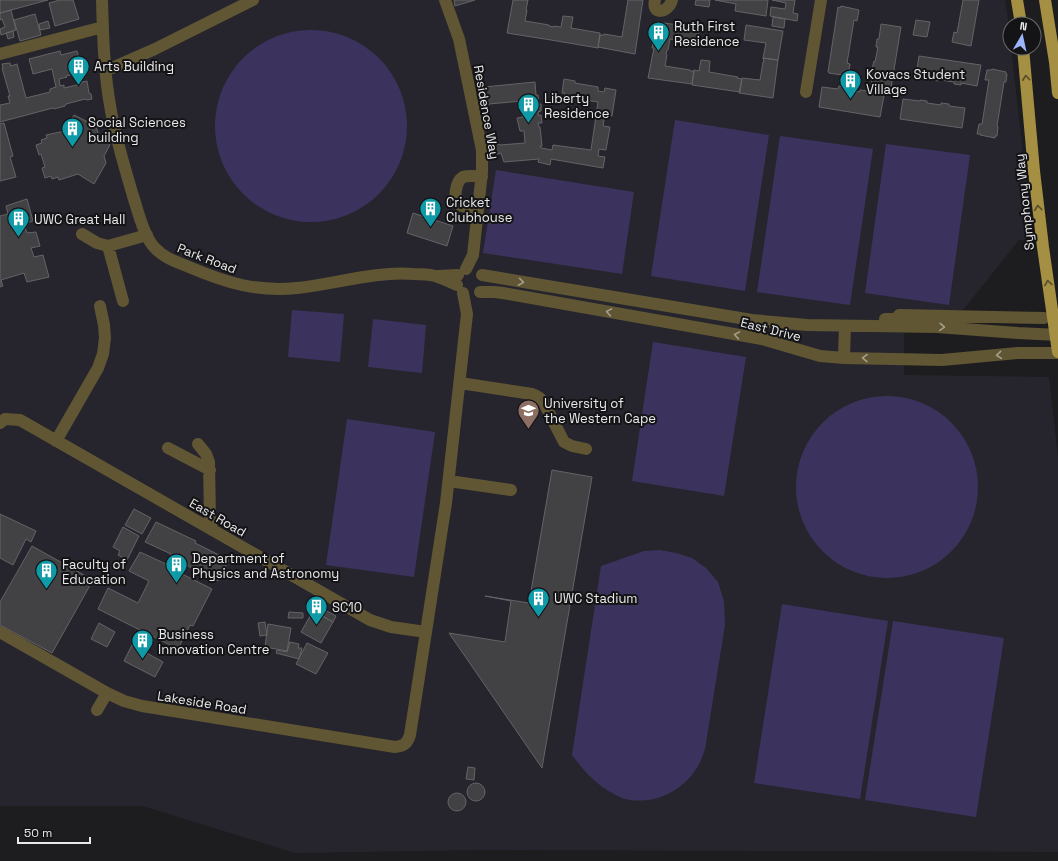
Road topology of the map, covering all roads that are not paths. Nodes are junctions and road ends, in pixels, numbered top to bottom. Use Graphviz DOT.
graph roads {
  1 [pos="102,0"];
  2 [pos="253,0"];
  3 [pos="445,0"];
  4 [pos="655,0"];
  5 [pos="672,0"];
  6 [pos="821,0"];
  7 [pos="1017,0"];
  8 [pos="1045,0"];
  9 [pos="1020,16"];
  10 [pos="103,27"];
  11 [pos="0,54"];
  12 [pos="1024,56"];
  13 [pos="112,68"];
  14 [pos="806,92"];
  15 [pos="1058,93"];
  16 [pos="482,176"];
  17 [pos="479,206"];
  18 [pos="82,234"];
  19 [pos="147,235"];
  20 [pos="108,246"];
  21 [pos="473,254"];
  22 [pos="481,273"];
  23 [pos="461,281"];
  24 [pos="634,292"];
  25 [pos="478,293"];
  26 [pos="123,301"];
  27 [pos="100,306"];
  28 [pos="467,314"];
  29 [pos="1044,318"];
  30 [pos="845,326"];
  31 [pos="1057,335"];
  32 [pos="1058,353"];
  33 [pos="844,358"];
  34 [pos="460,382"];
  35 [pos="0,423"];
  36 [pos="56,441"];
  37 [pos="198,444"];
  38 [pos="168,448"];
  39 [pos="586,448"];
  40 [pos="187,465"];
  41 [pos="209,474"];
  42 [pos="449,481"];
  43 [pos="511,490"];
  44 [pos="212,530"];
  45 [pos="0,632"];
  46 [pos="426,632"];
  47 [pos="107,693"];
  48 [pos="97,710"];
  1 -- 10 [label="street, Park Road"];
  2 -- 13 [label="street"];
  3 -- 16 [label="street, Residence Way"];
  4 -- 5 [label="street"];
  6 -- 14 [label="street"];
  7 -- 9 [label="main road"];
  8 -- 15 [label="main road"];
  10 -- 11 [label="street"];
  10 -- 19 [label="street, Park Road"];
  31 -- 12 [label="main road, Symphony Way, one-way"];
  16 -- 17 [label="street, Residence Way"];
  16 -- 17 [label="street"];
  17 -- 21 [label="street, Residence Way"];
  18 -- 20 [label="street"];
  19 -- 20 [label="street"];
  19 -- 23 [label="street, Park Road"];
  20 -- 26 [label="street"];
  21 -- 22 [label="street, Residence Way"];
  21 -- 23 [label="street, Residence Way"];
  22 -- 23 [label="street"];
  22 -- 25 [label="street"];
  22 -- 30 [label="street, East Drive, one-way"];
  23 -- 25 [label="street"];
  23 -- 28 [label="street"];
  24 -- 29 [label="street"];
  25 -- 28 [label="street"];
  33 -- 25 [label="street, East Drive, one-way"];
  27 -- 36 [label="street"];
  28 -- 34 [label="street"];
  30 -- 31 [label="street, East Drive, one-way"];
  30 -- 33 [label="street"];
  31 -- 32 [label="main road, Symphony Way"];
  32 -- 33 [label="street, East Drive, one-way"];
  34 -- 39 [label="street"];
  34 -- 42 [label="street"];
  35 -- 36 [label="street, East Road"];
  36 -- 44 [label="street, East Road"];
  37 -- 41 [label="street"];
  38 -- 41 [label="street"];
  40 -- 41 [label="street"];
  41 -- 44 [label="street"];
  42 -- 43 [label="street"];
  42 -- 46 [label="street"];
  44 -- 46 [label="street, East Road"];
  45 -- 47 [label="street, Lakeside Road"];
  46 -- 47 [label="street, Lakeside Road"];
  47 -- 48 [label="street"];
}
